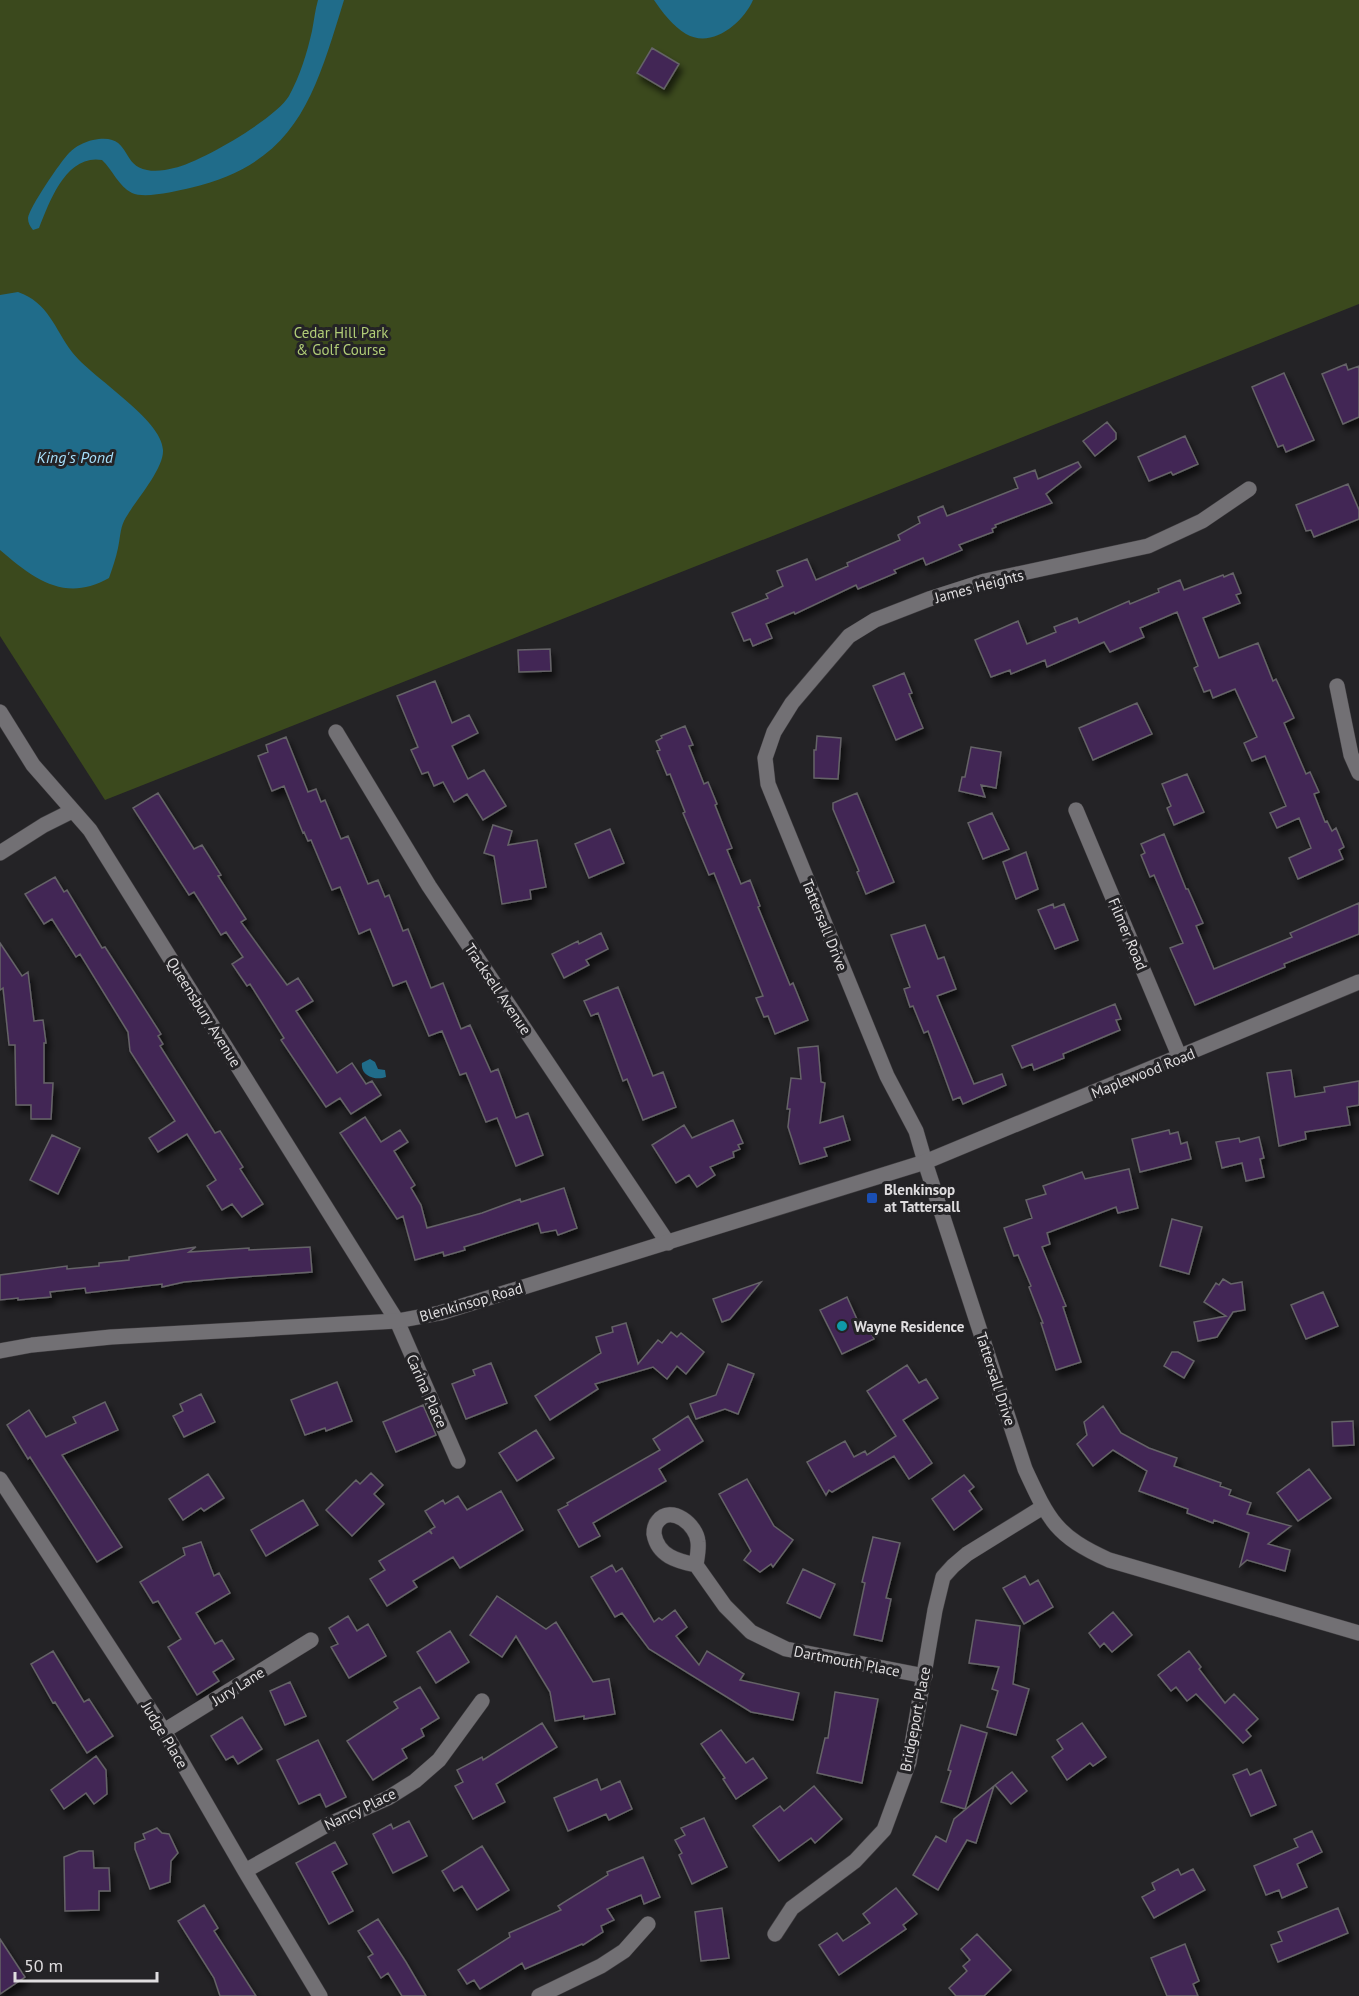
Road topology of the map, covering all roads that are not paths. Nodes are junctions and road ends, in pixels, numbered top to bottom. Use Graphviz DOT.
graph roads {
  1 [pos="1249,489"];
  2 [pos="1337,686"];
  3 [pos="0,712"];
  4 [pos="336,732"];
  5 [pos="765,758"];
  6 [pos="1359,773"];
  7 [pos="1076,810"];
  8 [pos="72,811"];
  9 [pos="0,853"];
  10 [pos="1359,982"];
  11 [pos="1180,1058"];
  12 [pos="925,1162"];
  13 [pos="668,1243"];
  14 [pos="397,1320"];
  15 [pos="0,1351"];
  16 [pos="458,1461"];
  17 [pos="0,1479"];
  18 [pos="1042,1507"];
  19 [pos="696,1565"];
  20 [pos="1359,1633"];
  21 [pos="311,1640"];
  22 [pos="925,1676"];
  23 [pos="482,1701"];
  24 [pos="164,1731"];
  25 [pos="245,1871"];
  26 [pos="648,1924"];
  27 [pos="775,1934"];
  28 [pos="320,1996"];
  29 [pos="539,1996"];
  1 -- 5 [label="street, James Heights"];
  2 -- 6 [label="street"];
  3 -- 8 [label="street, Queensbury Avenue"];
  4 -- 13 [label="street, Tracksell Avenue"];
  5 -- 12 [label="street, Tattersall Drive"];
  7 -- 11 [label="street, Filmer Road"];
  8 -- 9 [label="street"];
  8 -- 14 [label="street, Queensbury Avenue"];
  10 -- 11 [label="street, Maplewood Road"];
  11 -- 12 [label="street, Maplewood Road"];
  12 -- 13 [label="street, Blenkinsop Road"];
  12 -- 18 [label="street, Tattersall Drive"];
  13 -- 14 [label="street, Blenkinsop Road"];
  14 -- 15 [label="street, Blenkinsop Road"];
  14 -- 16 [label="street, Carina Place"];
  17 -- 24 [label="street, Judge Place"];
  18 -- 20 [label="street, Tattersall Drive"];
  18 -- 22 [label="street, Bridgeport Place"];
  19 -- 22 [label="street, Dartmouth Place"];
  21 -- 24 [label="street, Jury Lane"];
  22 -- 27 [label="street, Bridgeport Place"];
  23 -- 25 [label="street, Nancy Place"];
  24 -- 25 [label="street, Judge Place"];
  25 -- 28 [label="street, Judge Place"];
  26 -- 29 [label="street"];
}
